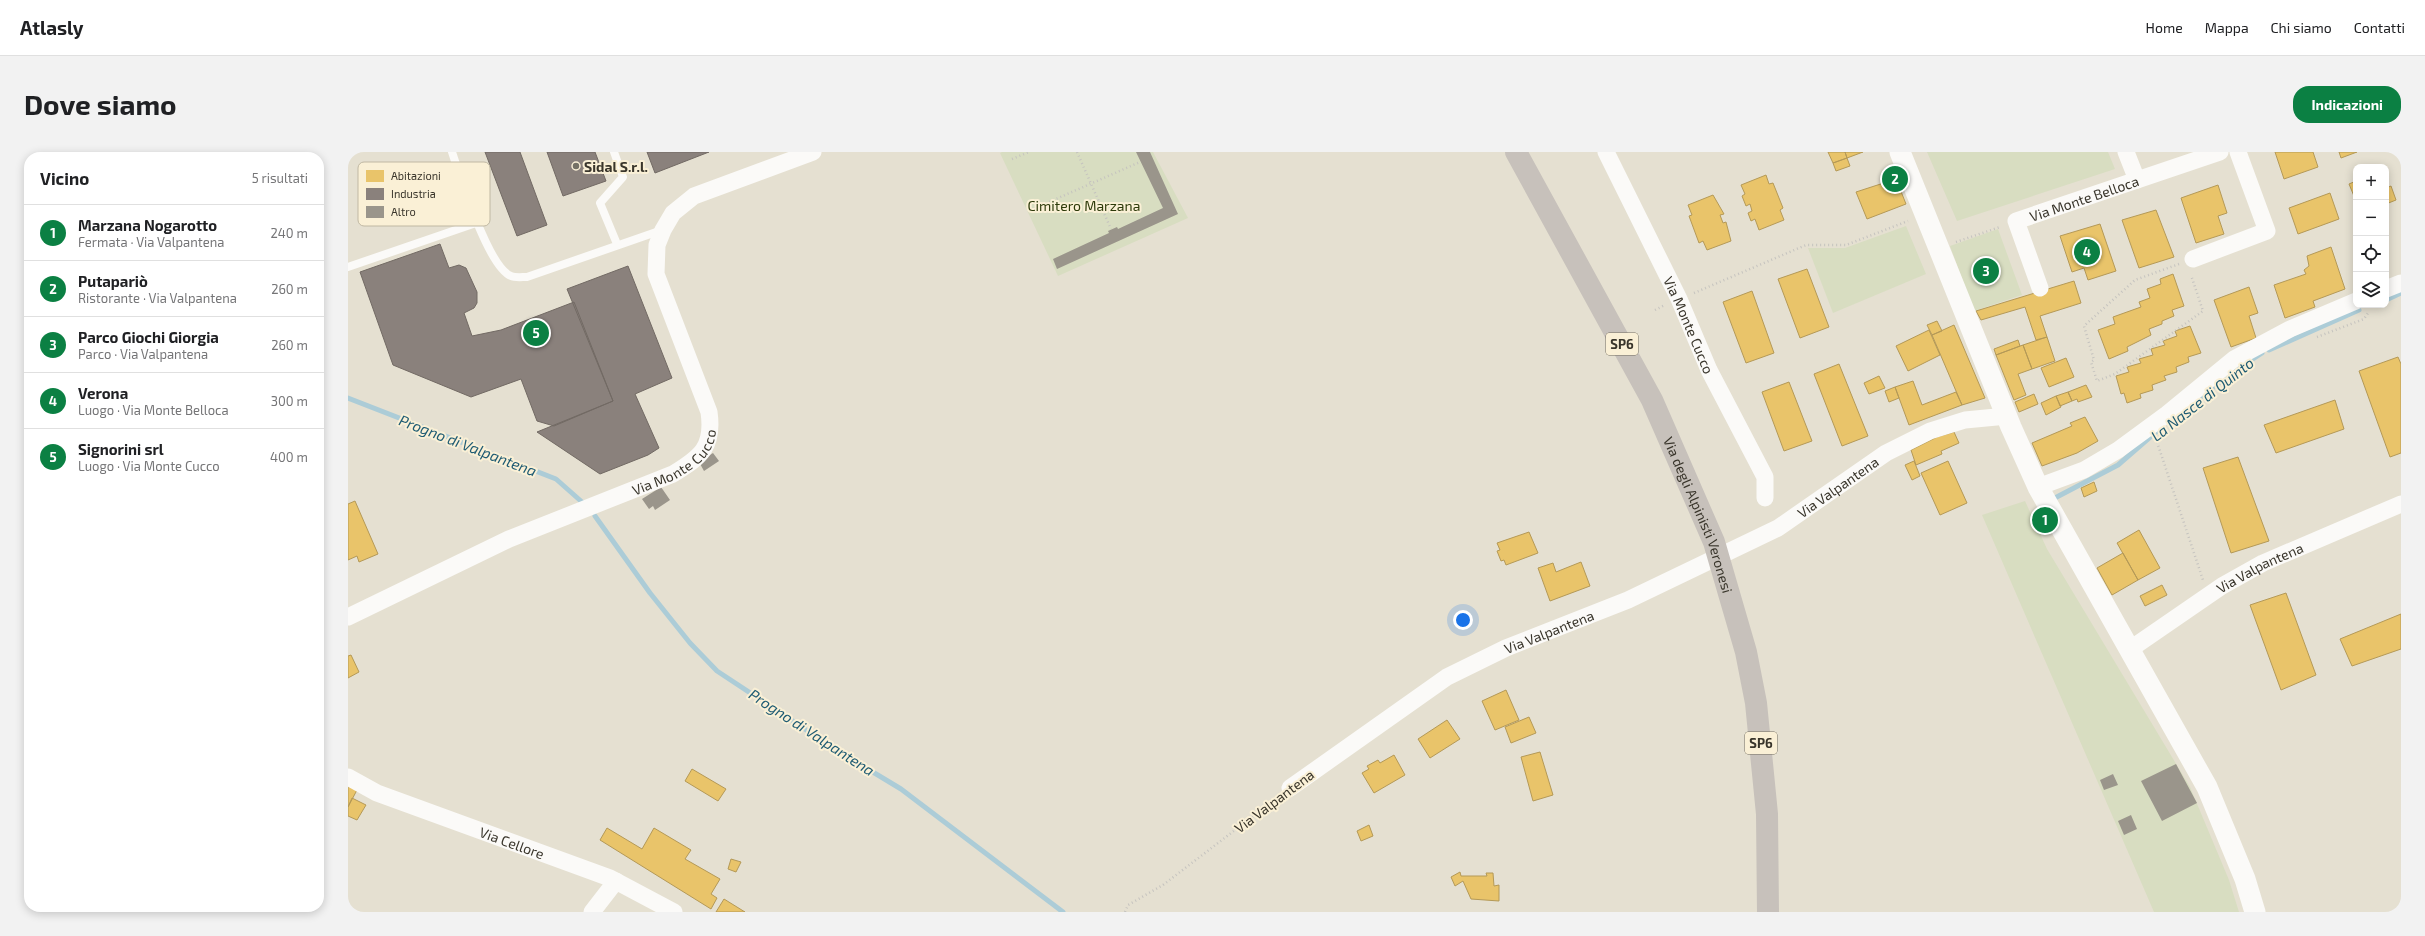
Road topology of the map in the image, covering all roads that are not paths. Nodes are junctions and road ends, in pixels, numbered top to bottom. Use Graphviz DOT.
graph roads {
  1 [pos="452,152"];
  2 [pos="614,152"];
  3 [pos="812,152"];
  4 [pos="1516,152"];
  5 [pos="1606,152"];
  6 [pos="1900,152"];
  7 [pos="2126,152"];
  8 [pos="2220,152"];
  9 [pos="2238,152"];
  10 [pos="455,162"];
  11 [pos="2137,180"];
  12 [pos="467,226"];
  13 [pos="478,226"];
  14 [pos="662,230"];
  15 [pos="617,244"];
  16 [pos="2190,260"];
  17 [pos="348,267"];
  18 [pos="2401,283"];
  19 [pos="2040,288"];
  20 [pos="2389,288"];
  21 [pos="2353,307"];
  22 [pos="2007,416"];
  23 [pos="2038,487"];
  24 [pos="1765,498"];
  25 [pos="2401,504"];
  26 [pos="348,618"];
  27 [pos="2129,650"];
  28 [pos="348,777"];
  29 [pos="1290,788"];
  30 [pos="616,881"];
  31 [pos="592,912"];
  32 [pos="674,912"];
  33 [pos="1768,912"];
  34 [pos="2255,912"];
  1 -- 10 [label="lane"];
  2 -- 15 [label="lane"];
  3 -- 14 [label="street, Via Monte Cucco"];
  4 -- 33 [label="highway, Via degli Alpinisti Veronesi / SP6"];
  5 -- 24 [label="street, Via Monte Cucco"];
  6 -- 22 [label="street"];
  7 -- 11 [label="street"];
  8 -- 11 [label="street, Via Monte Belloca"];
  9 -- 16 [label="street"];
  11 -- 19 [label="street, Via Monte Belloca"];
  12 -- 17 [label="lane"];
  13 -- 15 [label="lane"];
  14 -- 15 [label="lane"];
  14 -- 26 [label="street, Via Monte Cucco"];
  18 -- 20 [label="street"];
  21 -- 23 [label="street"];
  22 -- 23 [label="street"];
  22 -- 29 [label="street, Via Valpantena"];
  23 -- 27 [label="street"];
  25 -- 27 [label="street, Via Valpantena"];
  27 -- 34 [label="street"];
  28 -- 30 [label="street, Via Cellore"];
  30 -- 31 [label="street"];
  30 -- 32 [label="street, Via Cellore"];
}
